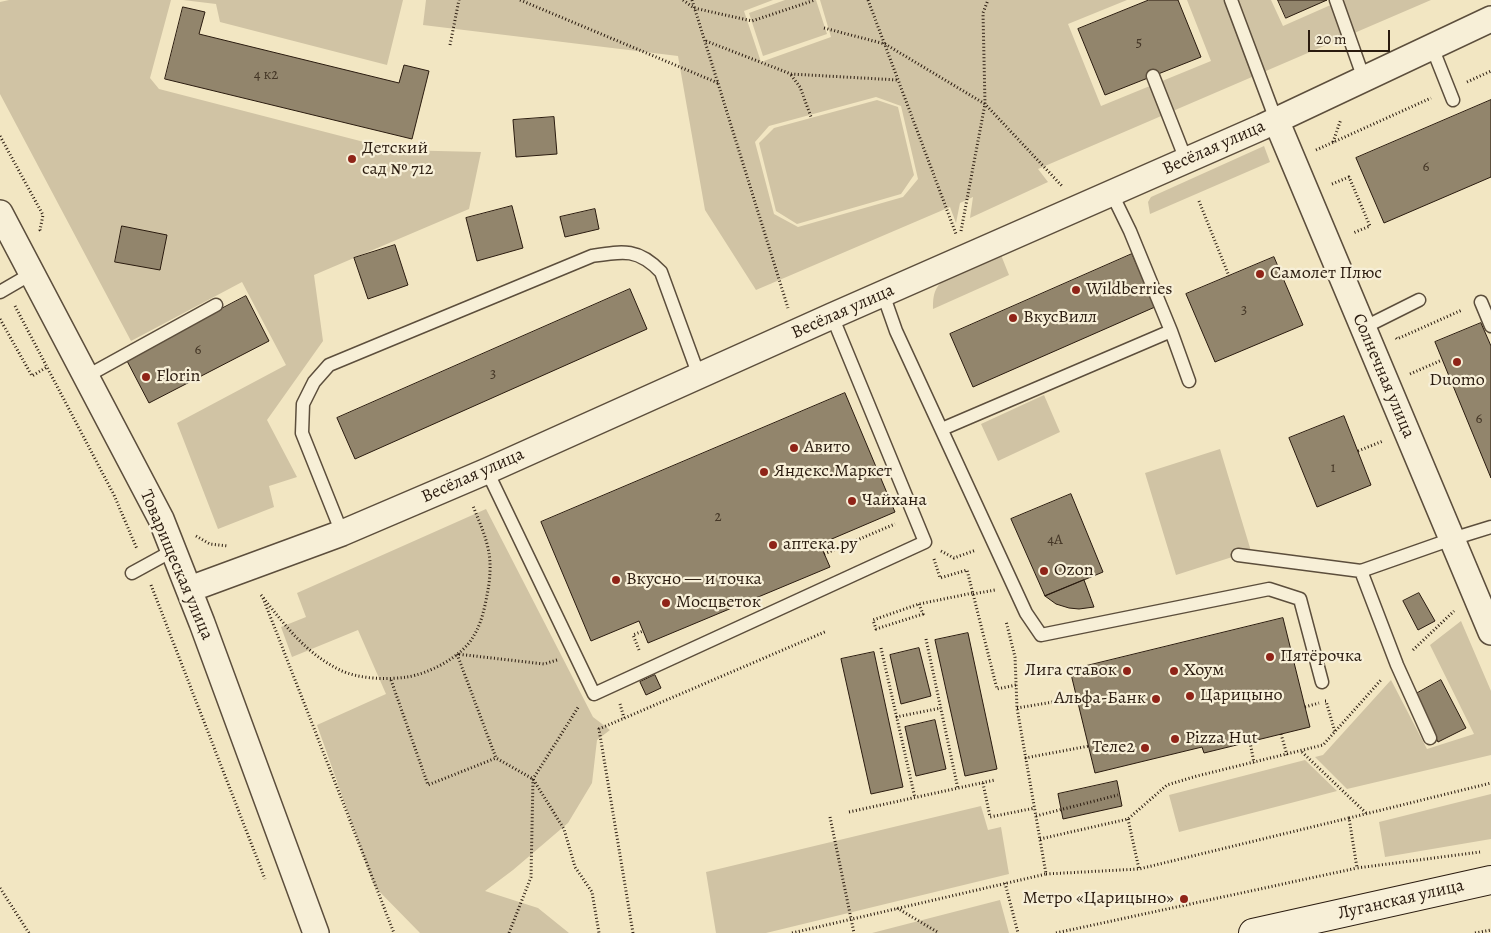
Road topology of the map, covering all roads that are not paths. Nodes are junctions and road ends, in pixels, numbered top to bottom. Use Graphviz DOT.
graph roads {
  1 [pos="1231,0"];
  2 [pos="1336,0"];
  3 [pos="1491,19"];
  4 [pos="1432,47"];
  5 [pos="1153,76"];
  6 [pos="1364,79"];
  7 [pos="1451,95"];
  8 [pos="1276,120"];
  9 [pos="1186,160"];
  10 [pos="1112,194"];
  11 [pos="0,213"];
  12 [pos="31,274"];
  13 [pos="3,290"];
  14 [pos="883,294"];
  15 [pos="1419,300"];
  16 [pos="1481,302"];
  17 [pos="216,305"];
  18 [pos="832,316"];
  19 [pos="1491,326"];
  20 [pos="1363,328"];
  21 [pos="1170,331"];
  22 [pos="86,376"];
  23 [pos="699,376"];
  24 [pos="1189,381"];
  25 [pos="942,429"];
  26 [pos="487,470"];
  27 [pos="1491,527"];
  28 [pos="342,533"];
  29 [pos="1452,539"];
  30 [pos="174,550"];
  31 [pos="1238,555"];
  32 [pos="1361,572"];
  33 [pos="132,573"];
  34 [pos="190,589"];
  35 [pos="1491,632"];
  36 [pos="1322,682"];
  37 [pos="1430,738"];
  38 [pos="1491,880"];
  39 [pos="316,933"];
  40 [pos="1253,933"];
  1 -- 8 [label="lane"];
  2 -- 6 [label="lane"];
  3 -- 4 [label="street, Весёлая улица"];
  4 -- 6 [label="street, Весёлая улица"];
  4 -- 7 [label="lane"];
  5 -- 9 [label="lane"];
  6 -- 8 [label="street, Весёлая улица"];
  8 -- 9 [label="street, Весёлая улица"];
  8 -- 20 [label="street, Солнечная улица"];
  9 -- 10 [label="street, Весёлая улица"];
  10 -- 14 [label="street, Весёлая улица"];
  10 -- 21 [label="lane"];
  11 -- 12 [label="street, Товарищеская улица"];
  12 -- 13 [label="lane"];
  12 -- 22 [label="street, Товарищеская улица"];
  14 -- 18 [label="street, Весёлая улица"];
  14 -- 25 [label="lane"];
  15 -- 20 [label="lane"];
  16 -- 19 [label="lane"];
  17 -- 22 [label="lane"];
  18 -- 23 [label="street, Весёлая улица"];
  18 -- 26 [label="lane"];
  20 -- 29 [label="street, Солнечная улица"];
  21 -- 24 [label="lane"];
  21 -- 25 [label="lane"];
  22 -- 30 [label="street, Товарищеская улица"];
  23 -- 26 [label="street, Весёлая улица"];
  23 -- 28 [label="lane"];
  25 -- 36 [label="lane"];
  26 -- 28 [label="street, Весёлая улица"];
  27 -- 29 [label="lane"];
  28 -- 34 [label="street, Весёлая улица"];
  29 -- 32 [label="lane"];
  29 -- 35 [label="street, Солнечная улица"];
  30 -- 33 [label="lane"];
  30 -- 34 [label="street, Товарищеская улица"];
  31 -- 32 [label="lane"];
  32 -- 37 [label="lane"];
  34 -- 39 [label="street, Товарищеская улица"];
  38 -- 40 [label="main road, Луганская улица"];
}
